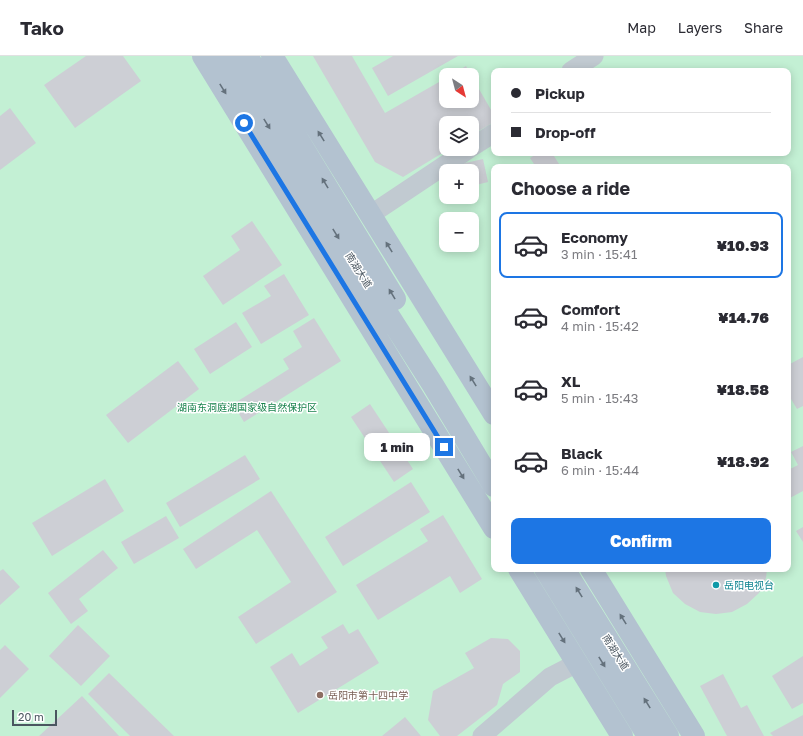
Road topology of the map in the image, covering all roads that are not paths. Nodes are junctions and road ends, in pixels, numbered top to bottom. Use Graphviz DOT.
graph roads {
  1 [pos="203,56"];
  2 [pos="223,56"];
  3 [pos="247,56"];
  4 [pos="272,56"];
  5 [pos="594,56"];
  6 [pos="576,68"];
  7 [pos="491,135"];
  8 [pos="479,143"];
  9 [pos="458,156"];
  10 [pos="370,215"];
  11 [pos="491,409"];
  12 [pos="491,453"];
  13 [pos="491,481"];
  14 [pos="491,523"];
  15 [pos="521,572"];
  16 [pos="547,572"];
  17 [pos="566,572"];
  18 [pos="593,572"];
  19 [pos="577,663"];
  20 [pos="482,736"];
  21 [pos="622,736"];
  22 [pos="648,736"];
  23 [pos="668,736"];
  24 [pos="694,736"];
  1 -- 14 [label="main road, one-way"];
  2 -- 13 [label="main road, 南湖大道, one-way"];
  12 -- 3 [label="main road, 南湖大道, one-way"];
  10 -- 4 [label="main road, one-way"];
  5 -- 6 [label="street"];
  7 -- 8 [label="street"];
  9 -- 10 [label="street"];
  11 -- 10 [label="main road, one-way"];
  15 -- 19 [label="main road, one-way"];
  16 -- 22 [label="main road, 南湖大道, one-way"];
  23 -- 17 [label="main road, 南湖大道, one-way"];
  24 -- 18 [label="main road, one-way"];
  19 -- 20 [label="street"];
  19 -- 21 [label="main road"];
}
